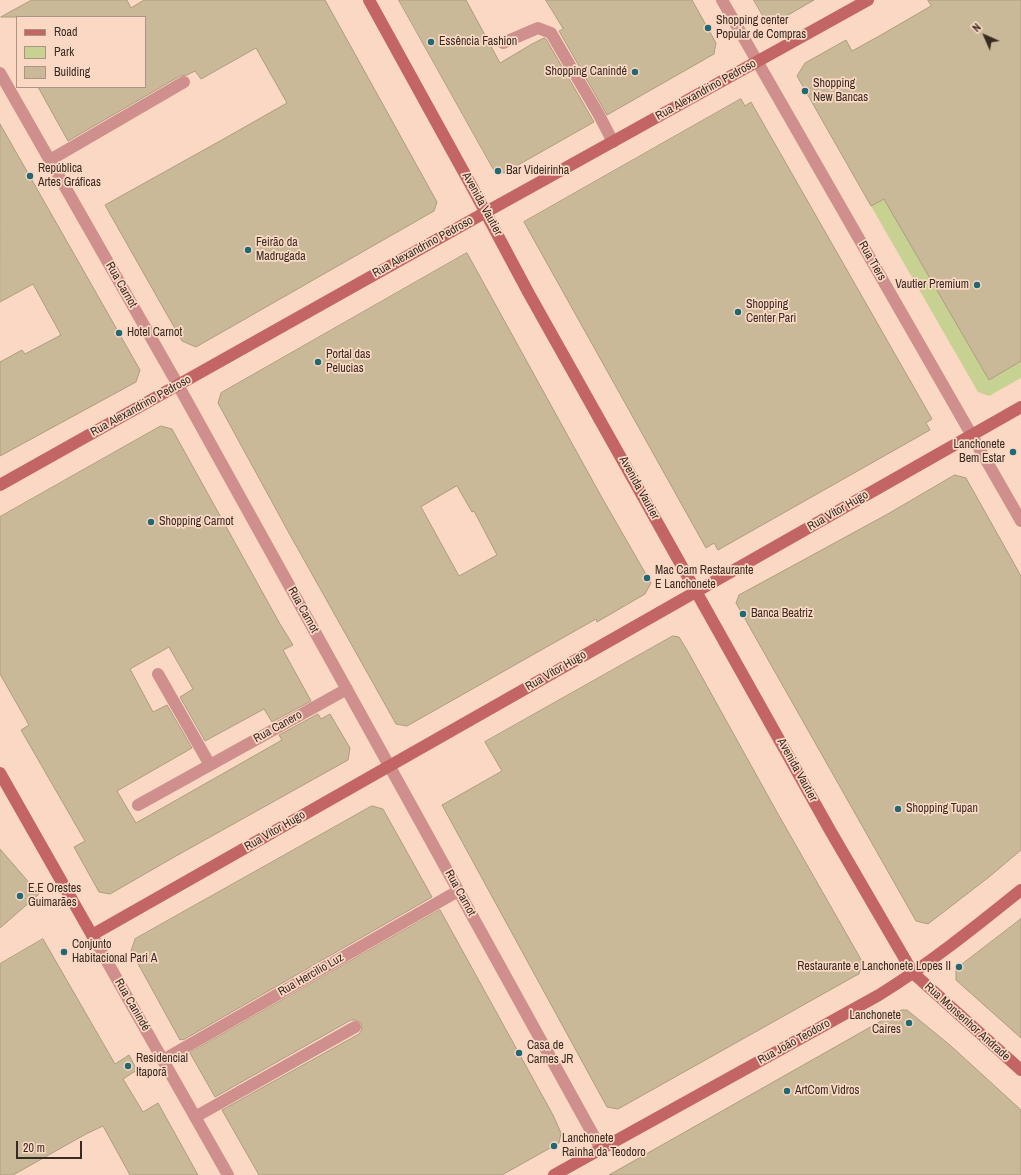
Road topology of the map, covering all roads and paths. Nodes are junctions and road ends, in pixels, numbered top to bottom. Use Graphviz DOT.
graph roads {
  1 [pos="369,0"];
  2 [pos="722,0"];
  3 [pos="868,0"];
  4 [pos="503,43"];
  5 [pos="757,61"];
  6 [pos="0,73"];
  7 [pos="184,82"];
  8 [pos="613,142"];
  9 [pos="50,160"];
  10 [pos="486,212"];
  11 [pos="178,385"];
  12 [pos="1021,407"];
  13 [pos="972,435"];
  14 [pos="0,485"];
  15 [pos="1021,521"];
  16 [pos="696,591"];
  17 [pos="158,674"];
  18 [pos="347,689"];
  19 [pos="210,765"];
  20 [pos="389,766"];
  21 [pos="0,773"];
  22 [pos="138,805"];
  23 [pos="1021,890"];
  24 [pos="458,891"];
  25 [pos="92,935"];
  26 [pos="913,973"];
  27 [pos="355,1027"];
  28 [pos="163,1060"];
  29 [pos="1021,1070"];
  30 [pos="195,1117"];
  31 [pos="601,1149"];
  32 [pos="228,1175"];
  33 [pos="554,1175"];
  1 -- 10 [label="street, Avenida Vautier"];
  2 -- 5 [label="street, Rua Tiers"];
  3 -- 5 [label="street, Rua Alexandrino Pedroso"];
  4 -- 8 [label="street"];
  5 -- 8 [label="street, Rua Alexandrino Pedroso"];
  5 -- 13 [label="street, Rua Tiers"];
  6 -- 9 [label="street, Rua Carnot"];
  7 -- 9 [label="street"];
  8 -- 10 [label="street, Rua Alexandrino Pedroso"];
  9 -- 11 [label="street, Rua Carnot"];
  10 -- 11 [label="street, Rua Alexandrino Pedroso"];
  10 -- 16 [label="street, Avenida Vautier"];
  11 -- 14 [label="street, Rua Alexandrino Pedroso"];
  11 -- 18 [label="street, Rua Carnot"];
  12 -- 13 [label="street, Rua Vítor Hugo"];
  13 -- 15 [label="street, Rua Tiers"];
  13 -- 16 [label="street, Rua Vítor Hugo"];
  16 -- 20 [label="street, Rua Vítor Hugo"];
  16 -- 26 [label="street, Avenida Vautier"];
  17 -- 19 [label="street"];
  18 -- 19 [label="street, Rua Canero"];
  18 -- 20 [label="street, Rua Carnot"];
  19 -- 22 [label="street, Rua Canero"];
  20 -- 24 [label="street, Rua Carnot"];
  20 -- 25 [label="street, Rua Vítor Hugo"];
  21 -- 25 [label="street, Rua Canindé"];
  23 -- 26 [label="street, Rua João Teodoro"];
  24 -- 28 [label="street, Rua Hercilio Luz"];
  24 -- 31 [label="street, Rua Carnot"];
  25 -- 28 [label="street, Rua Canindé"];
  26 -- 29 [label="street, Rua Monsenhor Andrade"];
  26 -- 31 [label="street, Rua João Teodoro"];
  27 -- 30 [label="street"];
  28 -- 30 [label="street, Rua Canindé"];
  30 -- 32 [label="street, Rua Canindé"];
  31 -- 33 [label="street, Rua João Teodoro"];
}
